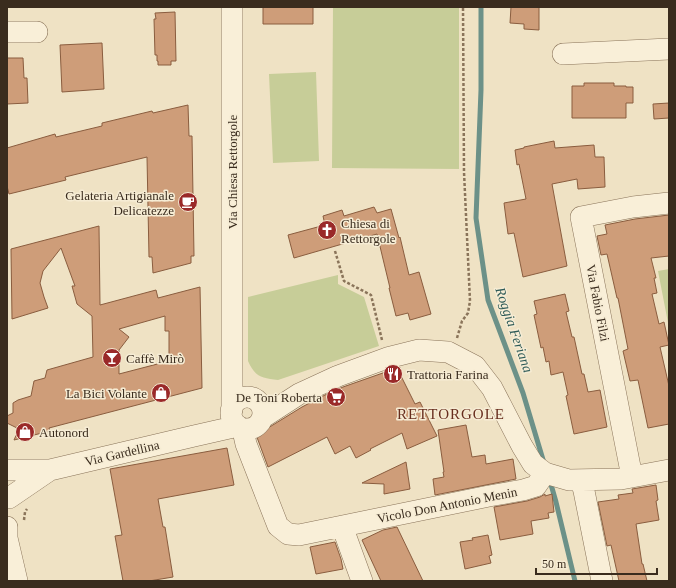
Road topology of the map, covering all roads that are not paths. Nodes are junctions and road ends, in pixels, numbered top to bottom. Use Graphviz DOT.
graph roads {
  1 [pos="232,7"];
  2 [pos="7,32"];
  3 [pos="37,32"];
  4 [pos="669,49"];
  5 [pos="564,54"];
  6 [pos="669,203"];
  7 [pos="232,336"];
  8 [pos="256,405"];
  9 [pos="237,419"];
  10 [pos="50,470"];
  11 [pos="669,470"];
  12 [pos="7,471"];
  13 [pos="545,474"];
  14 [pos="632,477"];
  15 [pos="575,480"];
  16 [pos="8,501"];
  17 [pos="342,526"];
  18 [pos="11,532"];
  19 [pos="17,581"];
  20 [pos="362,581"];
  21 [pos="602,581"];
  1 -- 7 [label="street, Via Chiesa Rettorgole"];
  2 -- 3 [label="street"];
  4 -- 5 [label="street"];
  6 -- 14 [label="street, Via Fabio Filzi"];
  7 -- 8 [label="street, Via Chiesa Rettorgole"];
  7 -- 9 [label="street, Via Chiesa Rettorgole"];
  8 -- 9 [label="street, Via Gardellina"];
  8 -- 9 [label="street, Via Gardellina"];
  8 -- 13 [label="street"];
  9 -- 10 [label="street, Via Gardellina"];
  9 -- 17 [label="street, Vicolo Don Antonio Menin"];
  10 -- 12 [label="street, Via Gardellina"];
  10 -- 16 [label="street, Via Gardellina"];
  11 -- 14 [label="street"];
  12 -- 16 [label="street, Via Gardellina"];
  13 -- 15 [label="street"];
  13 -- 17 [label="street, Vicolo Don Antonio Menin"];
  14 -- 15 [label="street"];
  15 -- 21 [label="street"];
  17 -- 20 [label="street"];
  18 -- 19 [label="street"];
}
